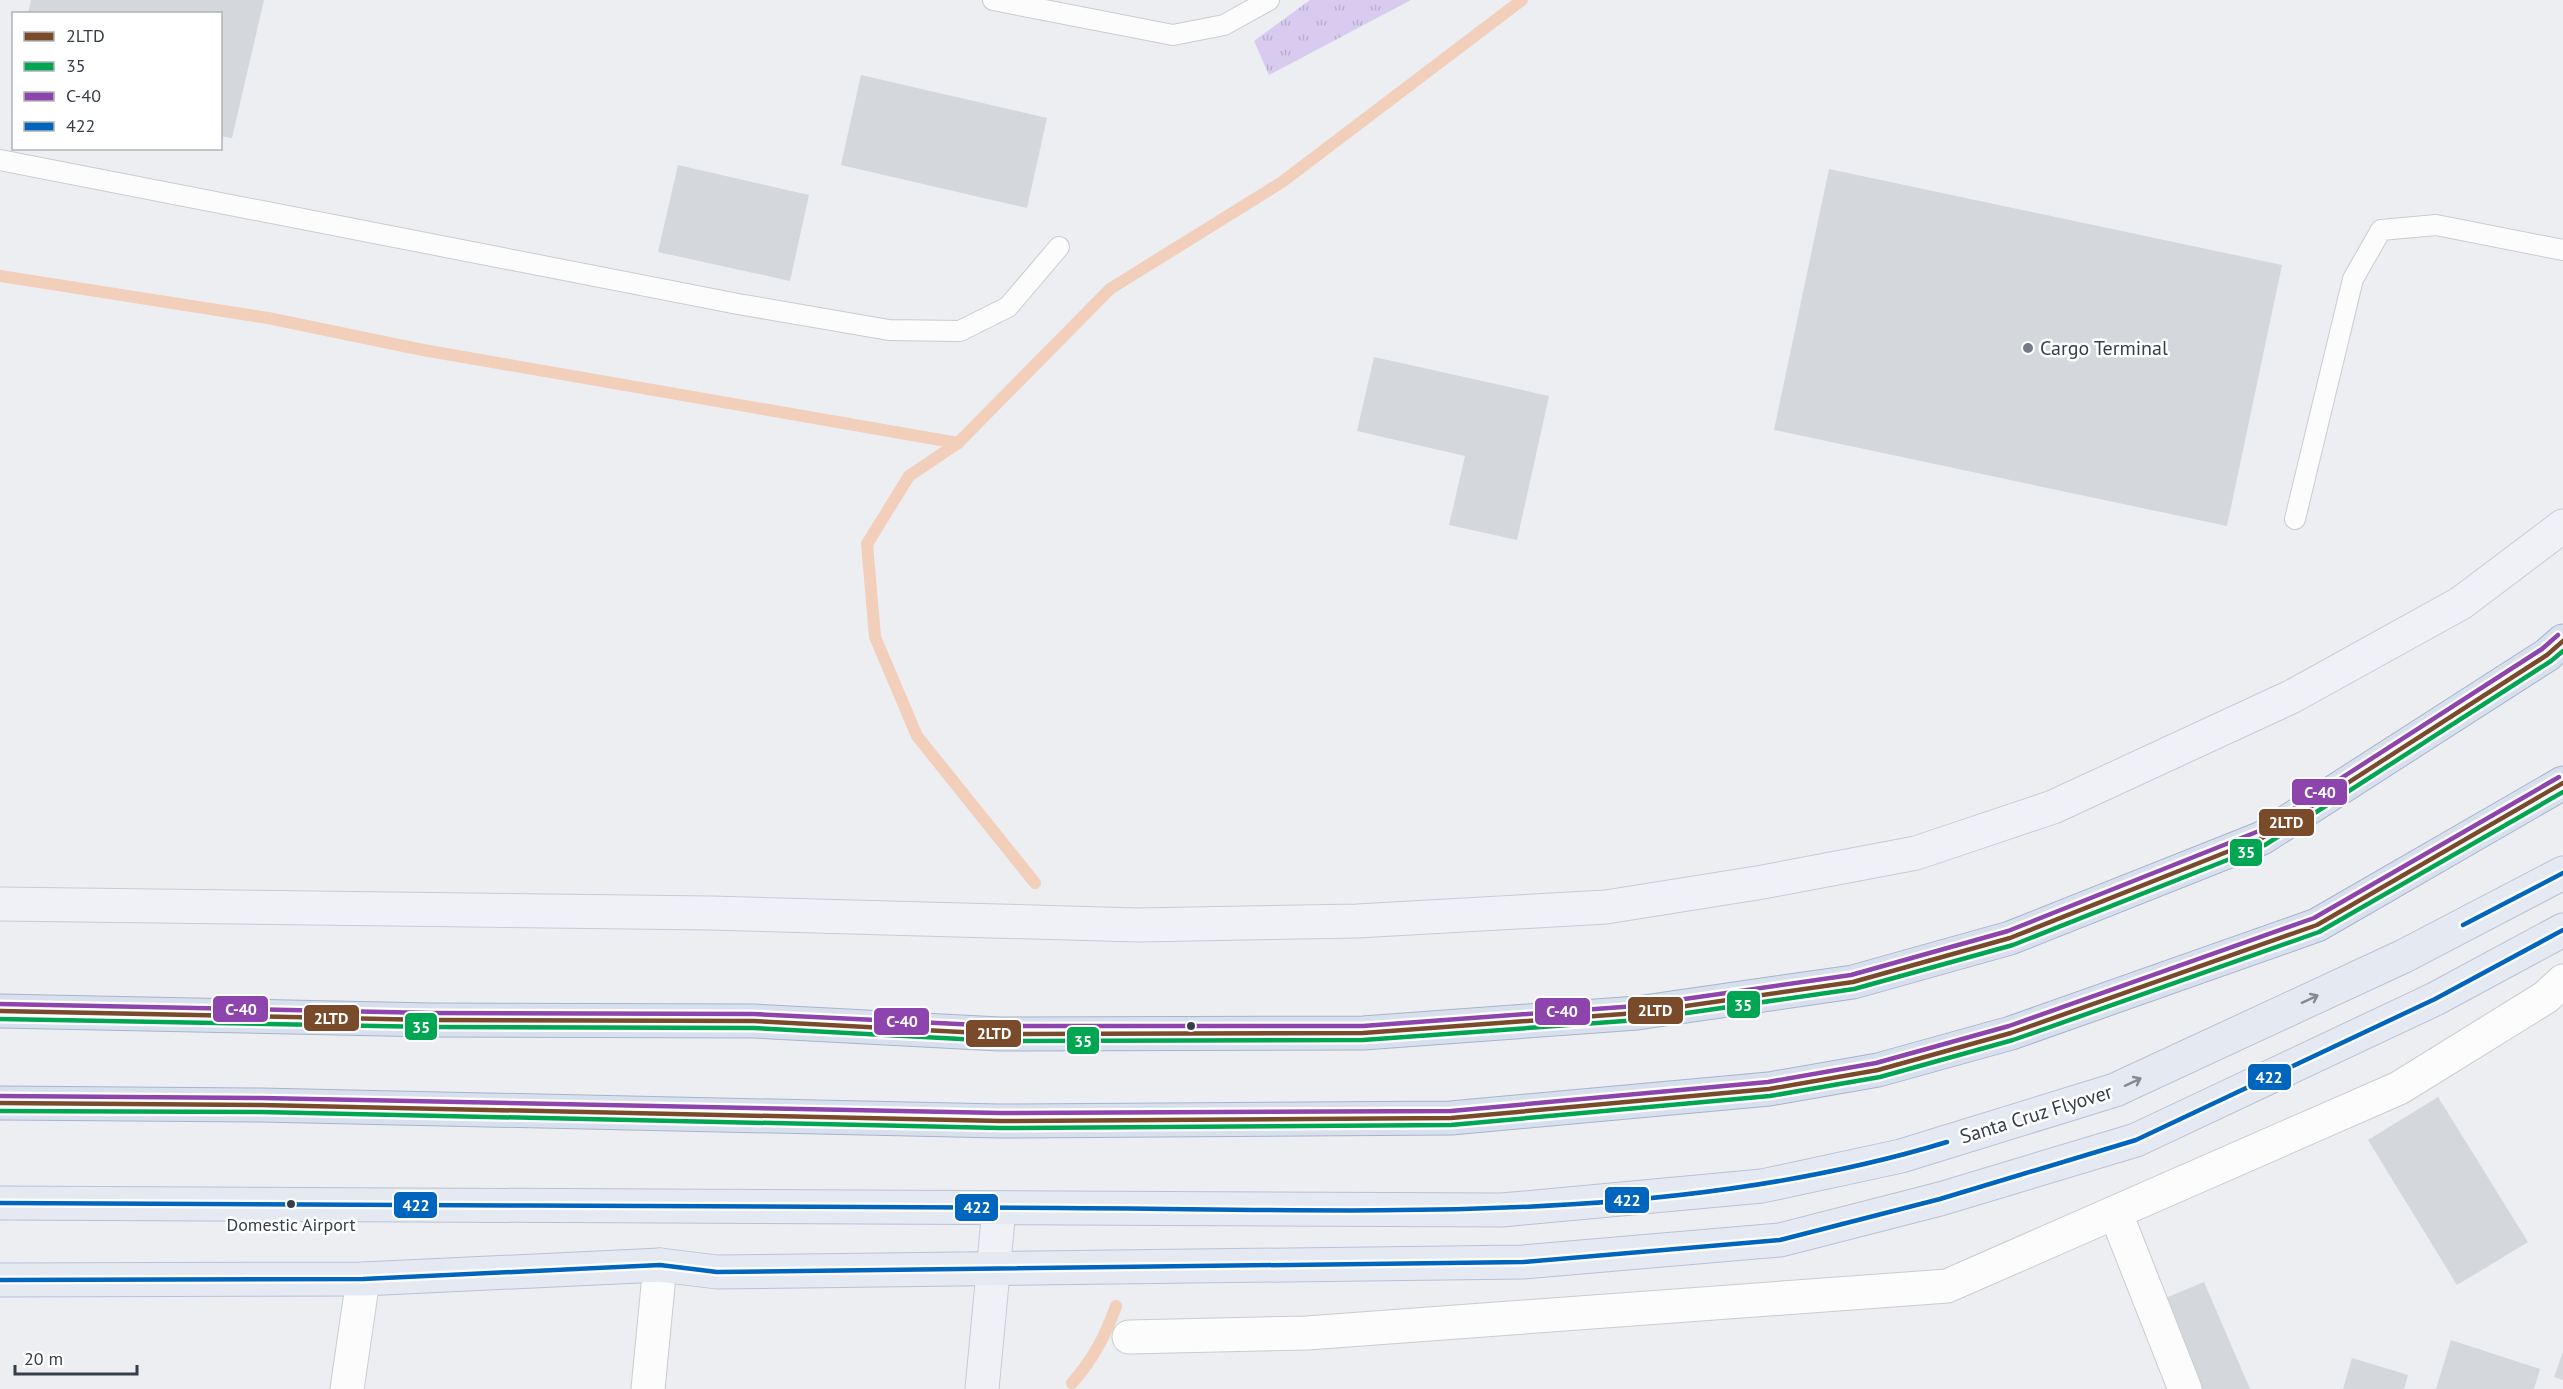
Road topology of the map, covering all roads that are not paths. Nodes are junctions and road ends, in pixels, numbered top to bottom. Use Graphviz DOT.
graph roads {
  1 [pos="993,0"];
  2 [pos="1269,0"];
  3 [pos="0,160"];
  4 [pos="1059,247"];
  5 [pos="2563,250"];
  6 [pos="2295,519"];
  7 [pos="2563,526"];
  8 [pos="2563,641"];
  9 [pos="2563,783"];
  10 [pos="2563,873"];
  11 [pos="0,904"];
  12 [pos="2563,930"];
  13 [pos="2563,981"];
  14 [pos="0,1011"];
  15 [pos="0,1103"];
  16 [pos="0,1203"];
  17 [pos="999,1209"];
  18 [pos="2116,1214"];
  19 [pos="660,1265"];
  20 [pos="993,1270"];
  21 [pos="363,1279"];
  22 [pos="0,1280"];
  23 [pos="1129,1337"];
  24 [pos="347,1389"];
  25 [pos="648,1389"];
  26 [pos="981,1389"];
  27 [pos="2185,1389"];
  1 -- 2 [label="lane"];
  3 -- 4 [label="lane"];
  5 -- 6 [label="lane"];
  7 -- 11 [label="street"];
  8 -- 14 [label="highway"];
  9 -- 15 [label="highway"];
  17 -- 10 [label="main road, Santa Cruz Flyover, one-way"];
  12 -- 20 [label="main road"];
  13 -- 18 [label="street"];
  16 -- 17 [label="main road, Santa Cruz Flyover"];
  17 -- 20 [label="street"];
  18 -- 23 [label="street"];
  18 -- 27 [label="street"];
  19 -- 20 [label="main road"];
  19 -- 21 [label="main road"];
  19 -- 25 [label="street"];
  20 -- 26 [label="street"];
  21 -- 22 [label="main road"];
  21 -- 24 [label="street"];
}
